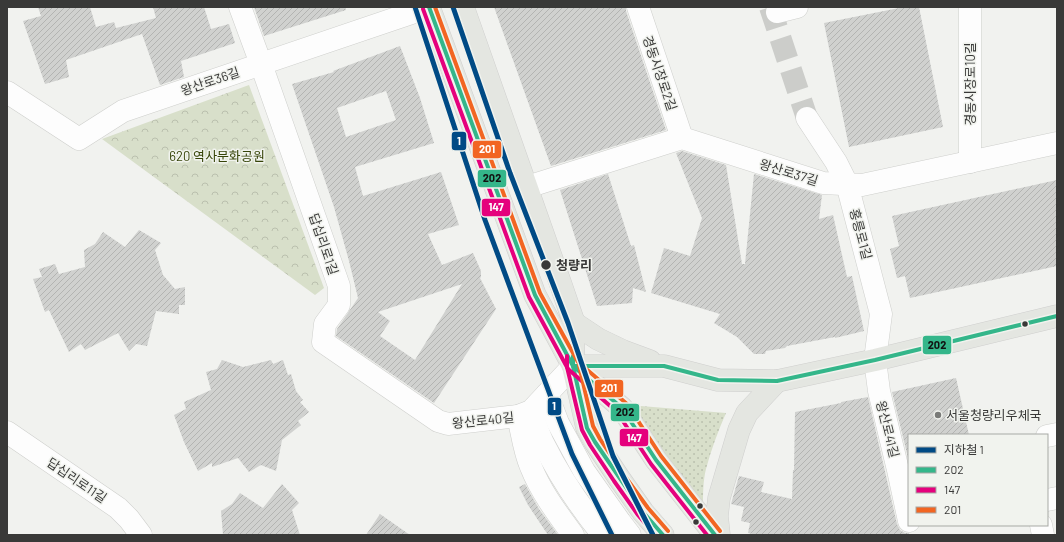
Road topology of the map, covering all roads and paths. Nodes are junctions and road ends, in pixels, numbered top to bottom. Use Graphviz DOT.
graph roads {
  1 [pos="240,7"];
  2 [pos="429,7"];
  3 [pos="463,7"];
  4 [pos="638,7"];
  5 [pos="970,7"];
  6 [pos="261,64"];
  7 [pos="7,92"];
  8 [pos="807,118"];
  9 [pos="682,138"];
  10 [pos="1057,143"];
  11 [pos="970,162"];
  12 [pos="847,184"];
  13 [pos="527,187"];
  14 [pos="1057,316"];
  15 [pos="574,324"];
  16 [pos="875,360"];
  17 [pos="573,366"];
  18 [pos="664,366"];
  19 [pos="778,381"];
  20 [pos="547,394"];
  21 [pos="525,414"];
  22 [pos="444,423"];
  23 [pos="7,432"];
  24 [pos="904,469"];
  25 [pos="908,511"];
  26 [pos="141,535"];
  27 [pos="573,535"];
  28 [pos="603,535"];
  29 [pos="630,535"];
  30 [pos="663,535"];
  31 [pos="715,535"];
  32 [pos="719,535"];
  1 -- 6 [label="street, 답십리로1길"];
  2 -- 6 [label="street, 왕산로36길"];
  2 -- 17 [label="main road"];
  3 -- 13 [label="main road"];
  4 -- 9 [label="street, 경동시장로2길"];
  5 -- 11 [label="street, 경동시장로10길"];
  6 -- 7 [label="street, 왕산로36길"];
  6 -- 22 [label="street, 답십리로1길"];
  8 -- 12 [label="street, 홍릉로1길"];
  9 -- 12 [label="street, 왕산로37길"];
  9 -- 13 [label="street"];
  10 -- 11 [label="street, 왕산로37길"];
  11 -- 12 [label="street, 왕산로37길"];
  12 -- 16 [label="street, 홍릉로1길"];
  13 -- 15 [label="main road"];
  14 -- 16 [label="main road"];
  15 -- 17 [label="main road"];
  15 -- 18 [label="main road"];
  16 -- 19 [label="main road"];
  16 -- 24 [label="street, 왕산로41길"];
  17 -- 18 [label="main road"];
  17 -- 20 [label="street, 왕산로40길"];
  17 -- 30 [label="main road"];
  17 -- 31 [label="main road"];
  18 -- 19 [label="main road"];
  19 -- 32 [label="main road"];
  20 -- 21 [label="street, 왕산로40길"];
  20 -- 29 [label="street"];
  21 -- 22 [label="street, 왕산로40길"];
  21 -- 27 [label="street"];
  21 -- 28 [label="street"];
  23 -- 26 [label="street, 답십리로11길"];
  24 -- 25 [label="street, 왕산로41길"];
}
